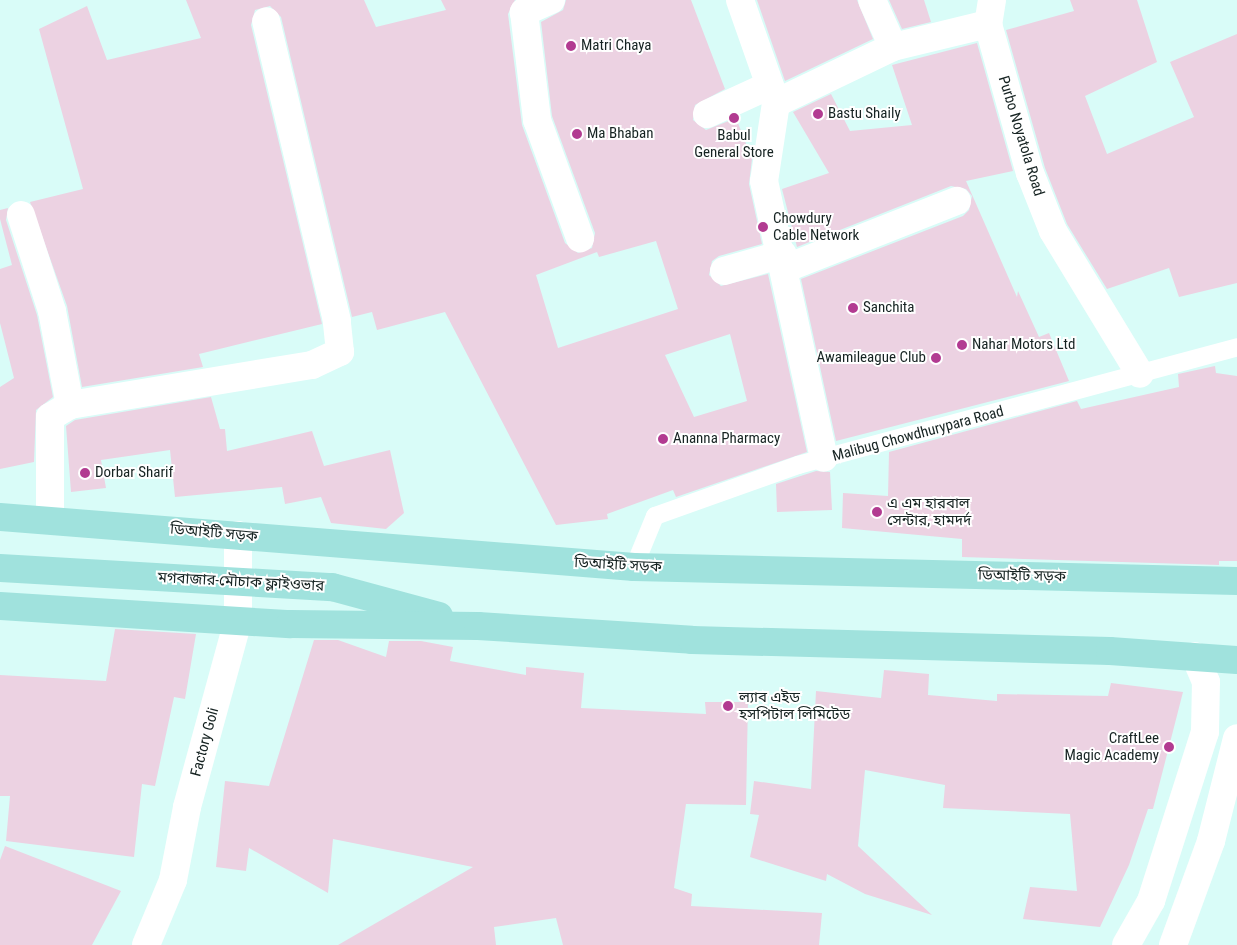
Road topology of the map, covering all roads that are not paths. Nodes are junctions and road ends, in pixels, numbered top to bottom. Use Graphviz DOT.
graph roads {
  1 [pos="550,0"];
  2 [pos="740,0"];
  3 [pos="872,0"];
  4 [pos="990,12"];
  5 [pos="266,21"];
  6 [pos="893,47"];
  7 [pos="773,94"];
  8 [pos="707,114"];
  9 [pos="957,201"];
  10 [pos="21,215"];
  11 [pos="580,238"];
  12 [pos="783,261"];
  13 [pos="724,271"];
  14 [pos="1237,347"];
  15 [pos="1140,374"];
  16 [pos="70,405"];
  17 [pos="824,458"];
  18 [pos="0,517"];
  19 [pos="50,519"];
  20 [pos="238,535"];
  21 [pos="634,567"];
  22 [pos="0,568"];
  23 [pos="1237,581"];
  24 [pos="0,606"];
  25 [pos="238,621"];
  26 [pos="478,626"];
  27 [pos="1195,656"];
  28 [pos="1234,660"];
  29 [pos="1237,738"];
  30 [pos="146,945"];
  31 [pos="1126,945"];
  32 [pos="1174,945"];
  1 -- 11 [label="street"];
  2 -- 7 [label="street"];
  3 -- 6 [label="street"];
  4 -- 6 [label="street, Purbo Noyatola Road"];
  4 -- 15 [label="street, Purbo Noyatola Road"];
  5 -- 16 [label="street"];
  6 -- 7 [label="street, Purbo Noyatola Road"];
  7 -- 8 [label="street, Purbo Noyatola Road"];
  7 -- 12 [label="street"];
  9 -- 12 [label="street"];
  10 -- 16 [label="street"];
  12 -- 13 [label="street"];
  12 -- 17 [label="street"];
  14 -- 15 [label="lane, Malibug Chowdhurypara Road"];
  15 -- 17 [label="lane, Malibug Chowdhurypara Road"];
  16 -- 19 [label="street"];
  17 -- 21 [label="lane, Malibug Chowdhurypara Road"];
  18 -- 19 [label="main road, ডিআইটি সড়ক"];
  19 -- 20 [label="main road, ডিআইটি সড়ক"];
  20 -- 21 [label="main road, ডিআইটি সড়ক"];
  20 -- 25 [label="street, Factory Goli"];
  21 -- 23 [label="main road, ডিআইটি সড়ক"];
  22 -- 26 [label="main road, মগবাজার-মৌচাক ফ্লাইওভার"];
  24 -- 25 [label="main road"];
  25 -- 26 [label="main road"];
  25 -- 30 [label="street, Factory Goli"];
  26 -- 27 [label="main road"];
  27 -- 28 [label="main road"];
  27 -- 31 [label="street"];
  29 -- 32 [label="street"];
}
